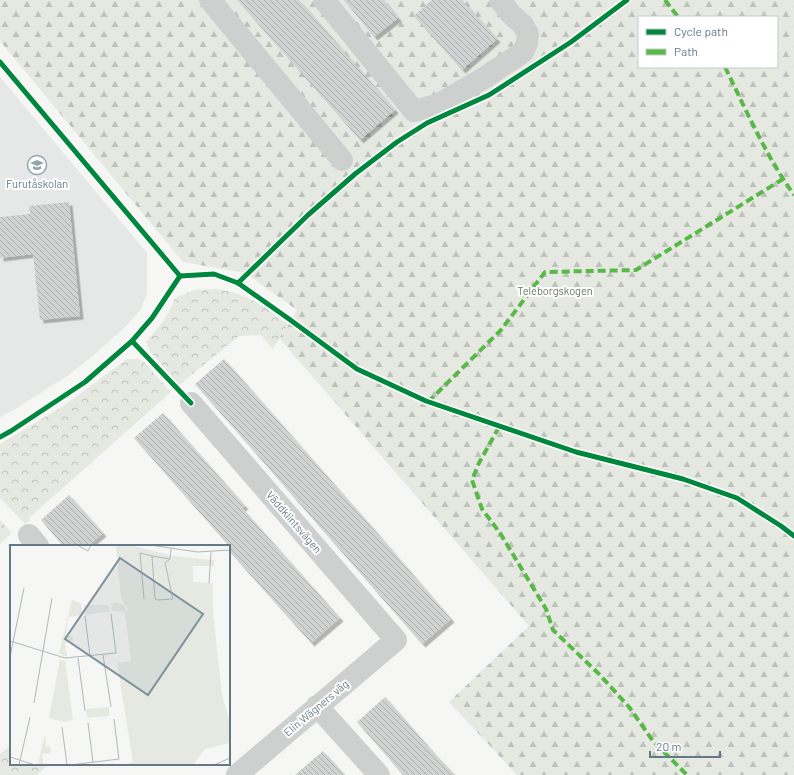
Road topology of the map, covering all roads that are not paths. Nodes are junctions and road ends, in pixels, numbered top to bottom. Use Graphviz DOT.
graph roads {
  1 [pos="210,0"];
  2 [pos="324,0"];
  3 [pos="500,0"];
  4 [pos="342,160"];
  5 [pos="191,403"];
  6 [pos="396,640"];
  7 [pos="317,706"];
  8 [pos="235,771"];
  9 [pos="379,775"];
  1 -- 4 [label="street"];
  2 -- 3 [label="street"];
  5 -- 6 [label="street, Väddklintsvägen"];
  6 -- 7 [label="street, Elin Wägners väg"];
  7 -- 8 [label="street, Elin Wägners väg"];
  7 -- 9 [label="street"];
}
